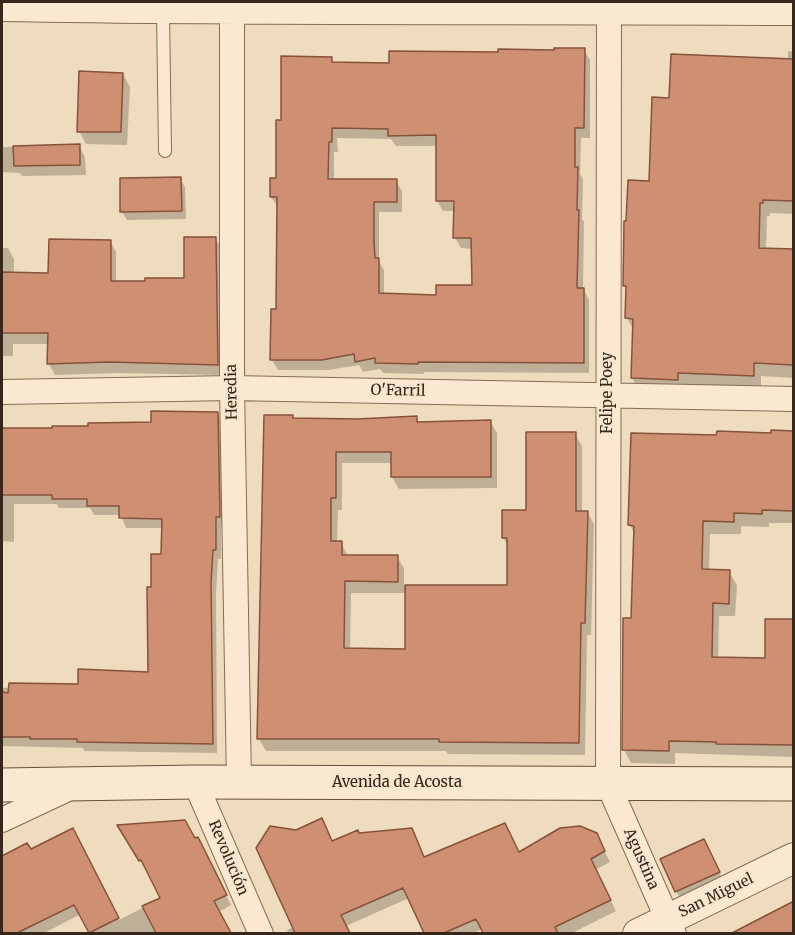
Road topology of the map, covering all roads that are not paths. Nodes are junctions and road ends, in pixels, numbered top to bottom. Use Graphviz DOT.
graph roads {
  1 [pos="232,7"];
  2 [pos="609,7"];
  3 [pos="2,9"];
  4 [pos="163,12"];
  5 [pos="794,13"];
  6 [pos="165,151"];
  7 [pos="231,388"];
  8 [pos="2,392"];
  9 [pos="608,395"];
  10 [pos="794,399"];
  11 [pos="195,782"];
  12 [pos="240,782"];
  13 [pos="78,784"];
  14 [pos="608,784"];
  15 [pos="794,784"];
  16 [pos="2,785"];
  17 [pos="2,820"];
  18 [pos="794,858"];
  19 [pos="671,926"];
  20 [pos="261,933"];
  21 [pos="638,933"];
  1 -- 2 [label="street"];
  1 -- 4 [label="street"];
  1 -- 7 [label="street, Heredia"];
  2 -- 5 [label="street"];
  2 -- 9 [label="street, Felipe Poey"];
  3 -- 4 [label="street"];
  4 -- 6 [label="lane"];
  7 -- 8 [label="street, O'Farril"];
  7 -- 9 [label="street, O'Farril"];
  7 -- 12 [label="street, Heredia"];
  9 -- 10 [label="street, O'Farril"];
  9 -- 14 [label="street, Felipe Poey"];
  11 -- 12 [label="main road, Avenida de Acosta"];
  11 -- 13 [label="main road, Avenida de Acosta"];
  11 -- 20 [label="street, Revolución"];
  12 -- 14 [label="main road, Avenida de Acosta"];
  13 -- 16 [label="main road, Avenida de Acosta"];
  13 -- 17 [label="street"];
  14 -- 15 [label="main road, Avenida de Acosta"];
  14 -- 19 [label="street, Agustina"];
  18 -- 19 [label="street, San Miguel"];
  19 -- 21 [label="street, San Miguel"];
}
